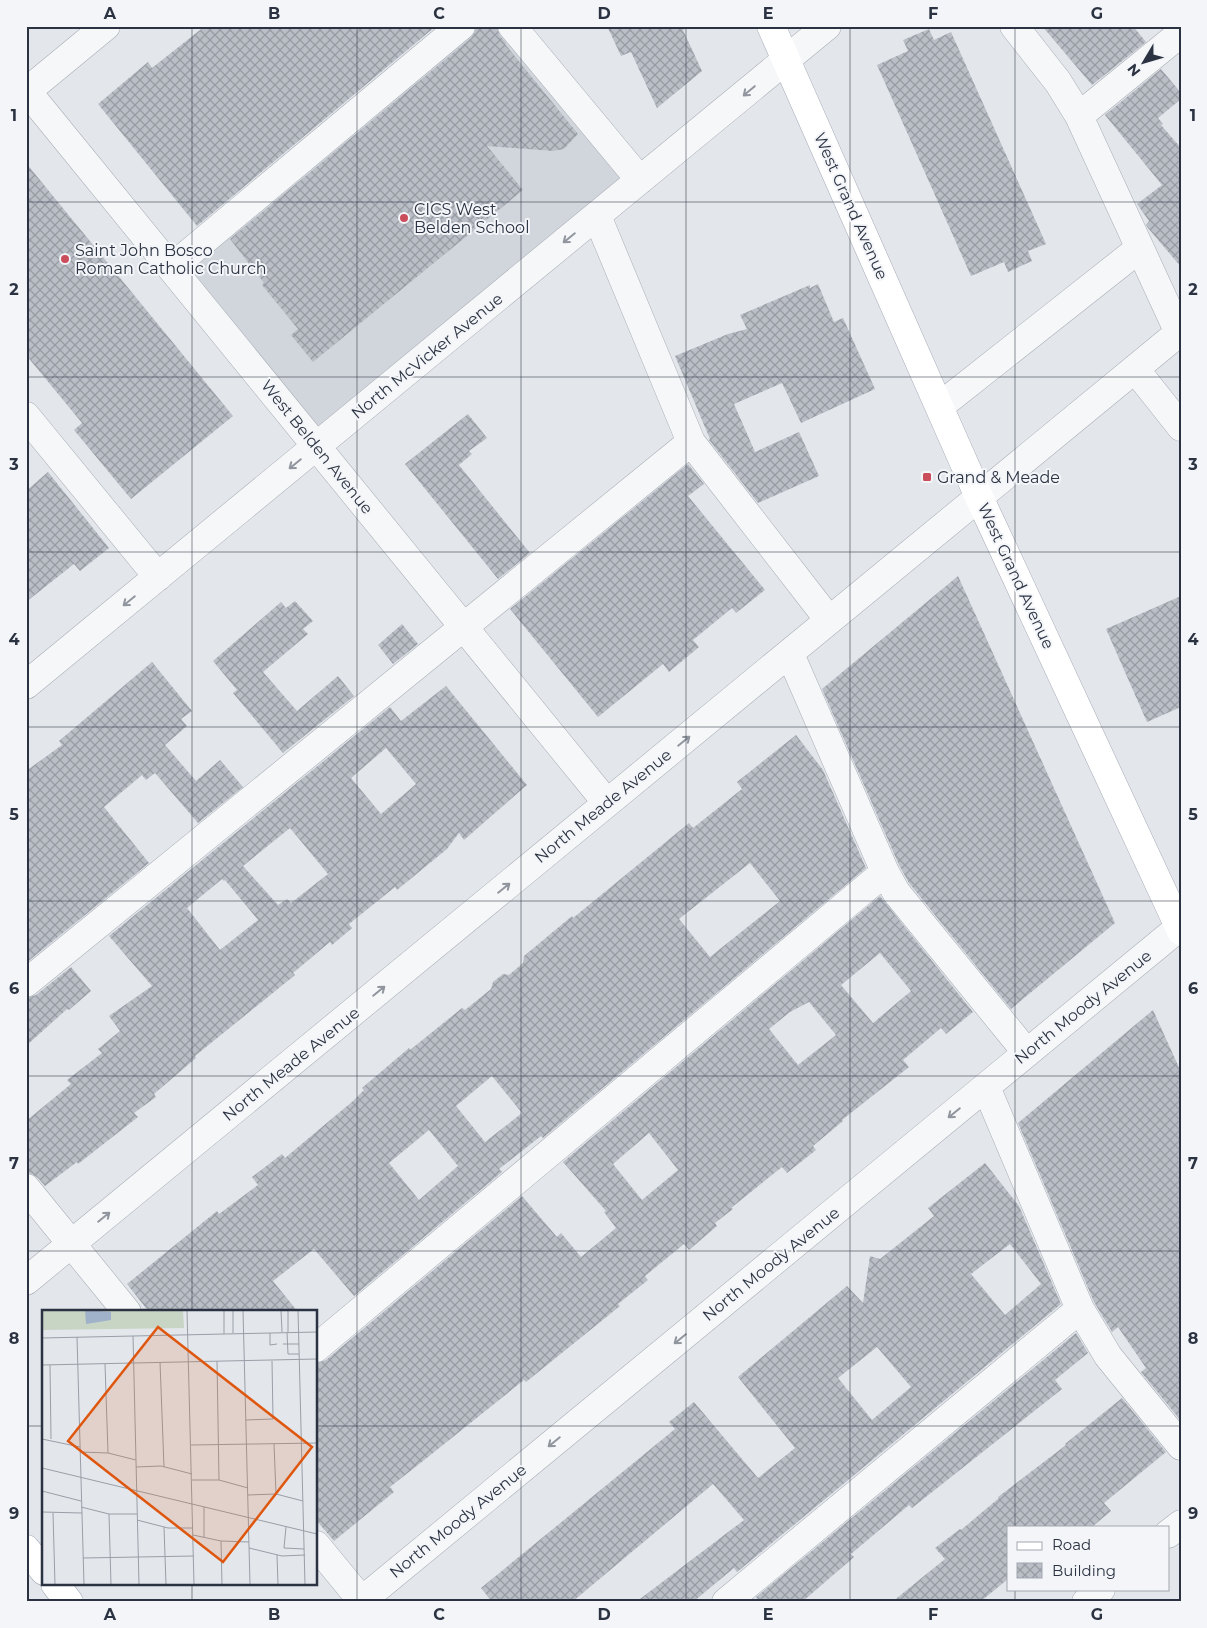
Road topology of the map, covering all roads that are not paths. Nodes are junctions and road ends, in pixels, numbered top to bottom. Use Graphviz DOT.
graph roads {
  1 [pos="106,26"];
  2 [pos="461,26"];
  3 [pos="512,26"];
  4 [pos="771,26"];
  5 [pos="827,26"];
  6 [pos="1014,26"];
  7 [pos="1181,33"];
  8 [pos="786,60"];
  9 [pos="26,91"];
  10 [pos="1079,116"];
  11 [pos="640,180"];
  12 [pos="597,216"];
  13 [pos="1140,248"];
  14 [pos="171,268"];
  15 [pos="1180,332"];
  16 [pos="1135,369"];
  17 [pos="940,406"];
  18 [pos="26,416"];
  19 [pos="1181,427"];
  20 [pos="691,442"];
  21 [pos="316,446"];
  22 [pos="980,498"];
  23 [pos="158,577"];
  24 [pos="829,620"];
  25 [pos="464,628"];
  26 [pos="790,654"];
  27 [pos="26,686"];
  28 [pos="607,803"];
  29 [pos="885,872"];
  30 [pos="1180,928"];
  31 [pos="26,983"];
  32 [pos="1027,1053"];
  33 [pos="986,1086"];
  34 [pos="26,1188"];
  35 [pos="72,1244"];
  36 [pos="26,1282"];
  37 [pos="1080,1309"];
  38 [pos="125,1310"];
  39 [pos="318,1346"];
  40 [pos="1181,1446"];
  41 [pos="1181,1524"];
  42 [pos="1170,1532"];
  43 [pos="318,1547"];
  44 [pos="26,1549"];
  45 [pos="42,1568"];
  46 [pos="57,1586"];
  47 [pos="1100,1590"];
  48 [pos="362,1601"];
  49 [pos="69,1602"];
  50 [pos="726,1602"];
  51 [pos="1086,1602"];
  1 -- 9 [label="street"];
  2 -- 14 [label="street"];
  3 -- 11 [label="street"];
  4 -- 8 [label="main road, West Grand Avenue"];
  5 -- 8 [label="street, North McVicker Avenue"];
  6 -- 10 [label="street"];
  7 -- 10 [label="street"];
  8 -- 11 [label="street, North McVicker Avenue, one-way"];
  8 -- 17 [label="main road, West Grand Avenue"];
  9 -- 14 [label="street, West Belden Avenue"];
  10 -- 13 [label="street"];
  11 -- 12 [label="street, North McVicker Avenue"];
  12 -- 20 [label="street"];
  12 -- 21 [label="street, North McVicker Avenue, one-way"];
  13 -- 15 [label="street"];
  13 -- 17 [label="street"];
  14 -- 21 [label="street, West Belden Avenue"];
  15 -- 16 [label="street, North Meade Avenue"];
  16 -- 19 [label="street"];
  16 -- 22 [label="street, North Meade Avenue"];
  17 -- 22 [label="main road, West Grand Avenue"];
  18 -- 23 [label="street"];
  20 -- 24 [label="street"];
  20 -- 25 [label="street"];
  21 -- 23 [label="street, North McVicker Avenue, one-way"];
  21 -- 25 [label="street, West Belden Avenue"];
  22 -- 24 [label="street, North Meade Avenue"];
  22 -- 30 [label="main road, West Grand Avenue"];
  23 -- 27 [label="street, North McVicker Avenue, one-way"];
  24 -- 26 [label="street, North Meade Avenue"];
  25 -- 28 [label="street, West Belden Avenue"];
  25 -- 31 [label="street"];
  28 -- 26 [label="street, North Meade Avenue, one-way"];
  26 -- 29 [label="street"];
  35 -- 28 [label="street, North Meade Avenue, one-way"];
  29 -- 32 [label="street"];
  29 -- 39 [label="street"];
  30 -- 32 [label="street, North Moody Avenue"];
  32 -- 33 [label="street, North Moody Avenue"];
  33 -- 37 [label="street"];
  33 -- 48 [label="street, North Moody Avenue, one-way"];
  34 -- 35 [label="street"];
  35 -- 36 [label="street, North Meade Avenue"];
  35 -- 38 [label="street"];
  37 -- 40 [label="street"];
  37 -- 50 [label="street"];
  41 -- 42 [label="street"];
  43 -- 48 [label="street"];
  44 -- 45 [label="main road"];
  46 -- 49 [label="main road"];
  47 -- 51 [label="street"];
}
